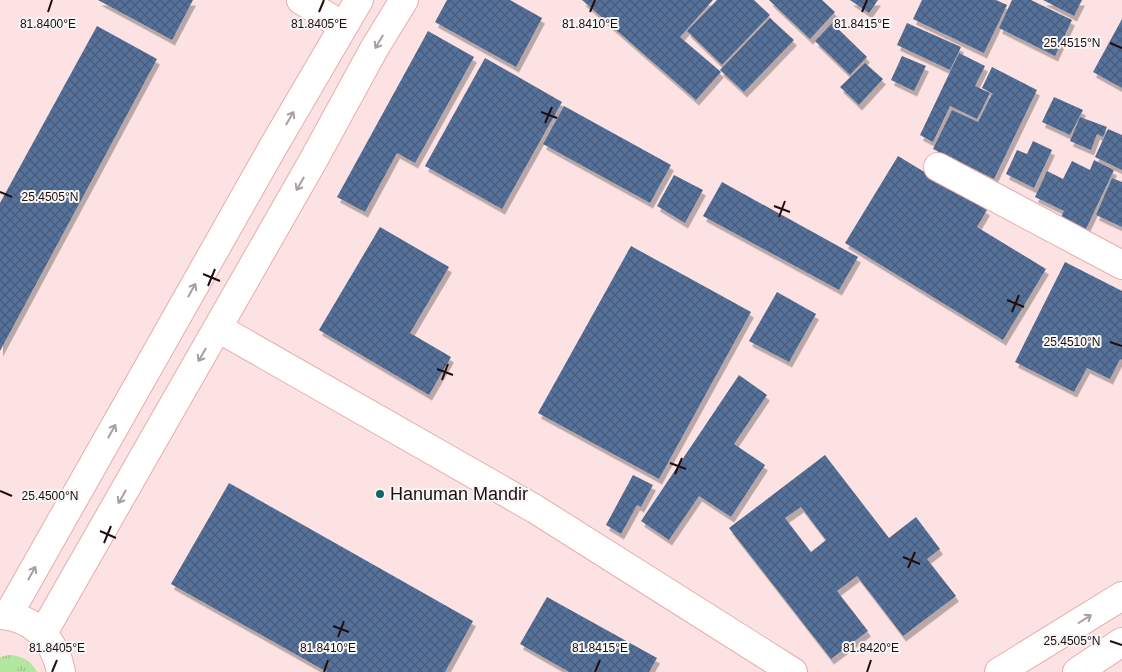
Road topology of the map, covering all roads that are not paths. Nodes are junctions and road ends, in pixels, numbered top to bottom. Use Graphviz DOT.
graph roads {
  1 [pos="301,0"];
  2 [pos="359,0"];
  3 [pos="404,0"];
  4 [pos="343,26"];
  5 [pos="938,167"];
  6 [pos="1122,265"];
  7 [pos="218,328"];
  8 [pos="1122,596"];
  9 [pos="4,615"];
  10 [pos="43,633"];
  11 [pos="1122,642"];
  12 [pos="62,672"];
  13 [pos="793,672"];
  14 [pos="999,672"];
  15 [pos="1077,672"];
  1 -- 4 [label="street"];
  2 -- 4 [label="street"];
  3 -- 7 [label="street, one-way"];
  9 -- 4 [label="street, one-way"];
  5 -- 6 [label="street"];
  7 -- 10 [label="street, one-way"];
  7 -- 13 [label="street"];
  14 -- 8 [label="street, one-way"];
  9 -- 10 [label="street"];
  10 -- 12 [label="street"];
  11 -- 15 [label="street"];
}
